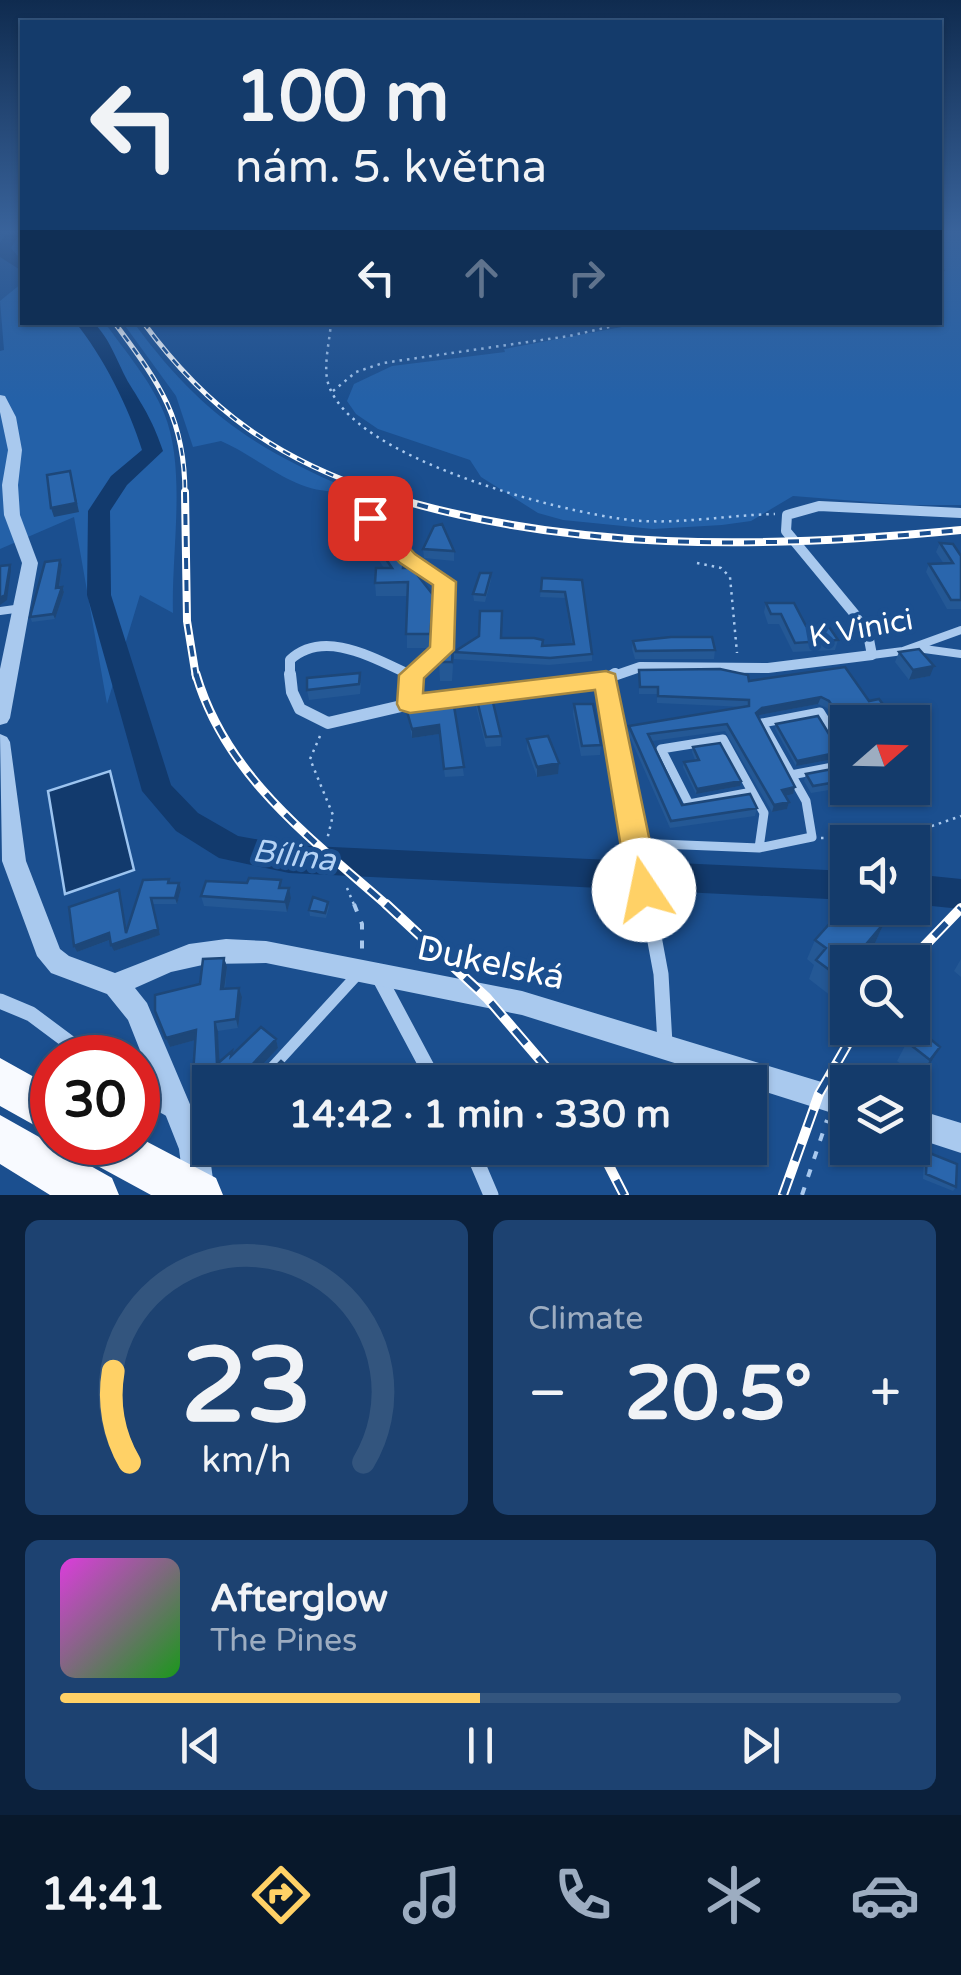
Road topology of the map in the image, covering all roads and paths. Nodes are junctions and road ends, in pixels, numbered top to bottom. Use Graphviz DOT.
graph roads {
  1 [pos="331,325"];
  2 [pos="618,325"];
  3 [pos="332,392"];
  4 [pos="0,399"];
  5 [pos="961,513"];
  6 [pos="788,515"];
  7 [pos="370,518"];
  8 [pos="696,563"];
  9 [pos="22,608"];
  10 [pos="0,611"];
  11 [pos="961,630"];
  12 [pos="913,647"];
  13 [pos="961,654"];
  14 [pos="872,655"];
  15 [pos="738,668"];
  16 [pos="411,675"];
  17 [pos="606,680"];
  18 [pos="410,704"];
  19 [pos="0,718"];
  20 [pos="328,722"];
  21 [pos="830,730"];
  22 [pos="0,742"];
  23 [pos="830,765"];
  24 [pos="791,775"];
  25 [pos="752,792"];
  26 [pos="961,816"];
  27 [pos="812,838"];
  28 [pos="327,840"];
  29 [pos="759,848"];
  30 [pos="636,849"];
  31 [pos="347,888"];
  32 [pos="369,974"];
  33 [pos="116,985"];
  34 [pos="0,1001"];
  35 [pos="59,1035"];
  36 [pos="666,1044"];
  37 [pos="276,1065"];
  38 [pos="425,1065"];
  39 [pos="0,1080"];
  40 [pos="830,1098"];
  41 [pos="30,1099"];
  42 [pos="160,1104"];
  43 [pos="181,1116"];
  44 [pos="830,1128"];
  45 [pos="930,1128"];
  46 [pos="192,1129"];
  47 [pos="961,1138"];
  48 [pos="4,1147"];
  49 [pos="139,1165"];
  50 [pos="201,1165"];
  51 [pos="478,1165"];
  52 [pos="95,1195"];
  53 [pos="200,1195"];
  54 [pos="491,1195"];
  55 [pos="802,1195"];
  1 -- 3 [label="path"];
  2 -- 3 [label="path"];
  3 -- 6 [label="path"];
  4 -- 9 [label="street"];
  5 -- 6 [label="street"];
  6 -- 14 [label="street"];
  7 -- 16 [label="street"];
  8 -- 15 [label="path"];
  9 -- 10 [label="lane"];
  9 -- 19 [label="street"];
  11 -- 12 [label="lane, K Vinici"];
  12 -- 13 [label="lane"];
  12 -- 14 [label="lane, K Vinici"];
  14 -- 15 [label="street, K Vinici"];
  15 -- 17 [label="street, K Vinici"];
  16 -- 18 [label="street"];
  16 -- 20 [label="street"];
  17 -- 18 [label="street, K Vinici"];
  17 -- 30 [label="street"];
  18 -- 20 [label="street, K Vinici"];
  20 -- 28 [label="path"];
  21 -- 24 [label="lane"];
  22 -- 33 [label="street"];
  23 -- 24 [label="lane"];
  24 -- 27 [label="lane"];
  25 -- 25 [label="lane"];
  25 -- 29 [label="lane"];
  26 -- 27 [label="path"];
  27 -- 29 [label="lane"];
  29 -- 30 [label="lane"];
  30 -- 36 [label="street"];
  31 -- 32 [label="path"];
  32 -- 33 [label="street, Dukelská"];
  32 -- 36 [label="street, Dukelská"];
  32 -- 37 [label="lane"];
  32 -- 38 [label="street"];
  33 -- 43 [label="street"];
  34 -- 35 [label="street"];
  36 -- 40 [label="street, Dukelská"];
  39 -- 41 [label="highway"];
  42 -- 43 [label="street"];
  43 -- 46 [label="street"];
  44 -- 55 [label="path"];
  45 -- 47 [label="street"];
  48 -- 52 [label="highway"];
  49 -- 53 [label="highway"];
  50 -- 53 [label="street"];
  51 -- 54 [label="street"];
}
